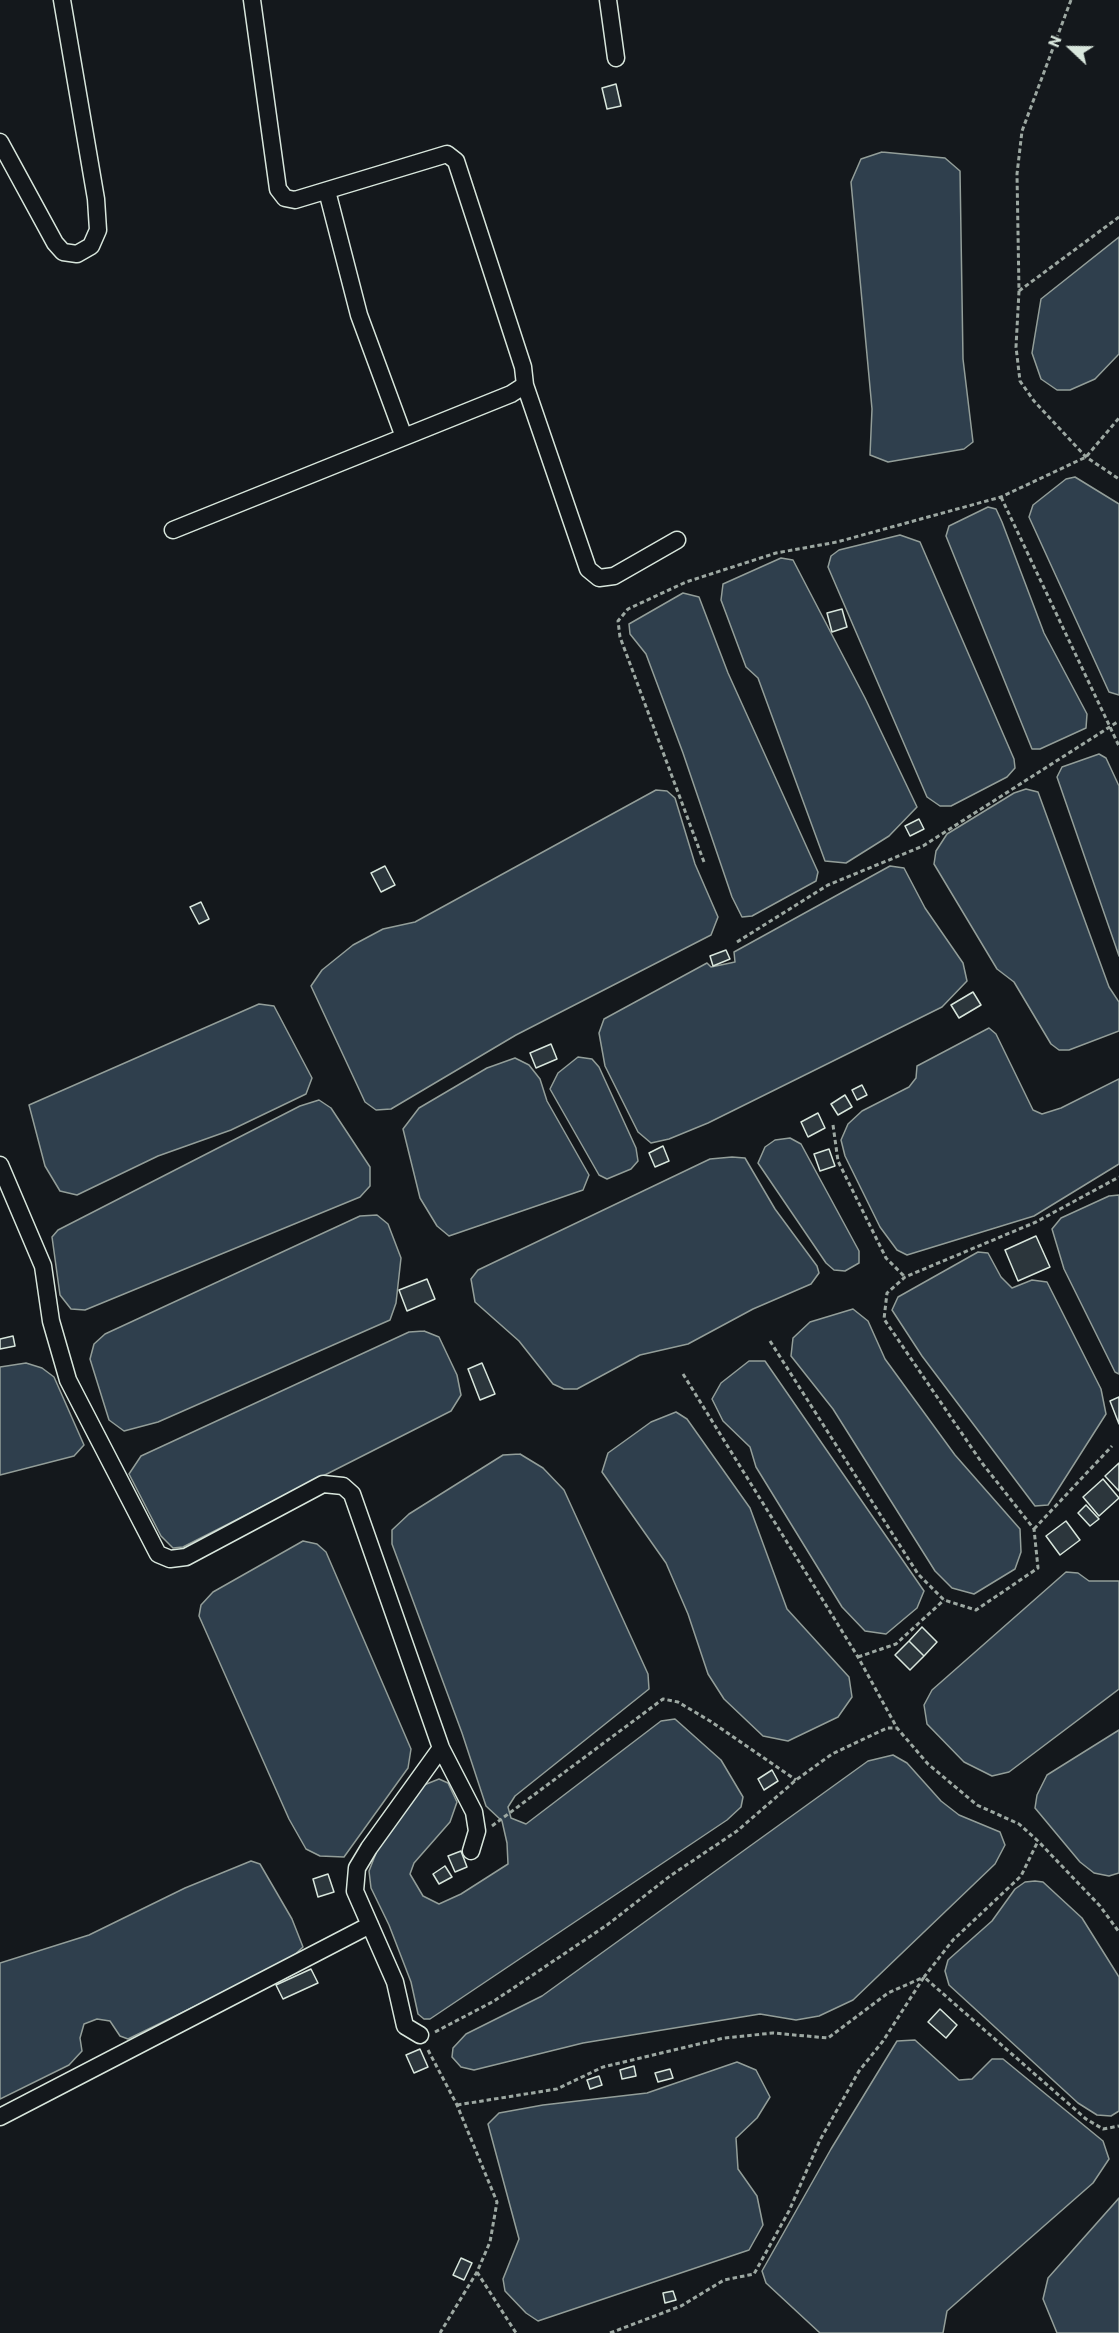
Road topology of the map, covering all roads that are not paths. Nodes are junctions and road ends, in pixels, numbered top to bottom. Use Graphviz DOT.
graph roads {
  1 [pos="62,0"];
  2 [pos="252,0"];
  3 [pos="608,0"];
  4 [pos="616,58"];
  5 [pos="0,142"];
  6 [pos="327,191"];
  7 [pos="525,385"];
  8 [pos="404,437"];
  9 [pos="173,530"];
  10 [pos="677,540"];
  11 [pos="0,1165"];
  12 [pos="441,1748"];
  13 [pos="471,1851"];
  14 [pos="370,1925"];
  15 [pos="420,2035"];
  16 [pos="0,2117"];
  1 -- 5 [label="street"];
  2 -- 6 [label="street"];
  3 -- 4 [label="street"];
  6 -- 7 [label="street"];
  6 -- 8 [label="street"];
  7 -- 8 [label="street"];
  7 -- 10 [label="street"];
  8 -- 9 [label="street"];
  11 -- 12 [label="street"];
  12 -- 13 [label="street"];
  12 -- 14 [label="street"];
  14 -- 15 [label="street"];
  14 -- 16 [label="street"];
}
